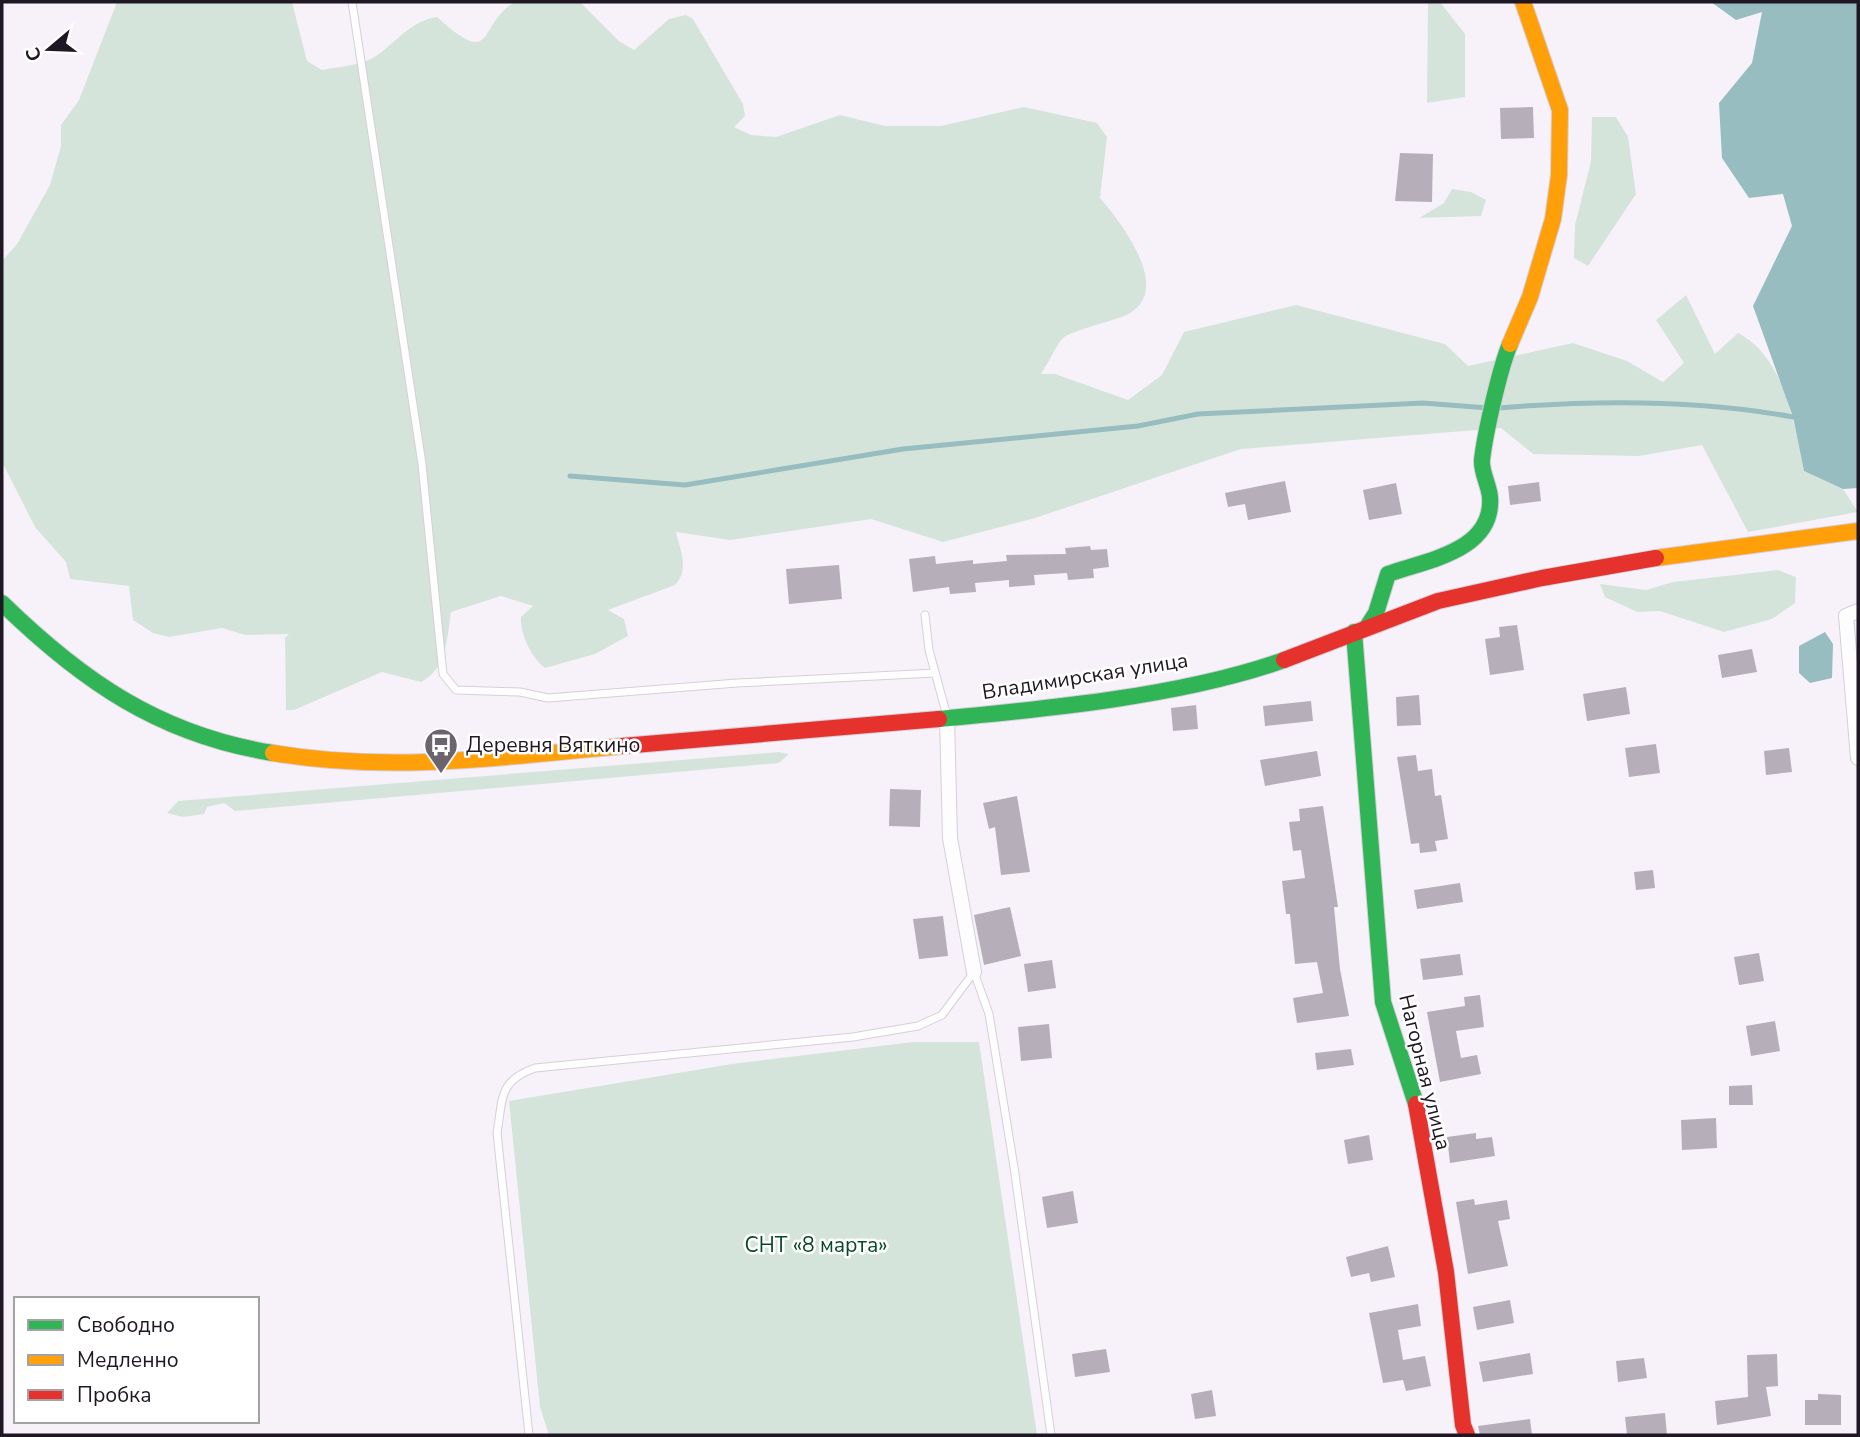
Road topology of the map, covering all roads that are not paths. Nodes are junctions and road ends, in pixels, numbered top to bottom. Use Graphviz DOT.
graph roads {
  1 [pos="352,2"];
  2 [pos="1523,2"];
  3 [pos="1858,531"];
  4 [pos="2,603"];
  5 [pos="925,614"];
  6 [pos="1852,614"];
  7 [pos="1360,629"];
  8 [pos="935,673"];
  9 [pos="947,717"];
  10 [pos="1858,758"];
  11 [pos="974,972"];
  12 [pos="528,1435"];
  13 [pos="1051,1435"];
  14 [pos="1467,1435"];
  1 -- 8 [label="lane"];
  2 -- 7 [label="street"];
  3 -- 7 [label="street, Владимирская улица"];
  4 -- 9 [label="street, Владимирская улица"];
  5 -- 8 [label="lane"];
  6 -- 10 [label="street"];
  7 -- 9 [label="street, Владимирская улица"];
  7 -- 14 [label="street, Нагорная улица"];
  8 -- 9 [label="lane"];
  9 -- 11 [label="street"];
  11 -- 12 [label="lane"];
  11 -- 13 [label="lane"];
}
